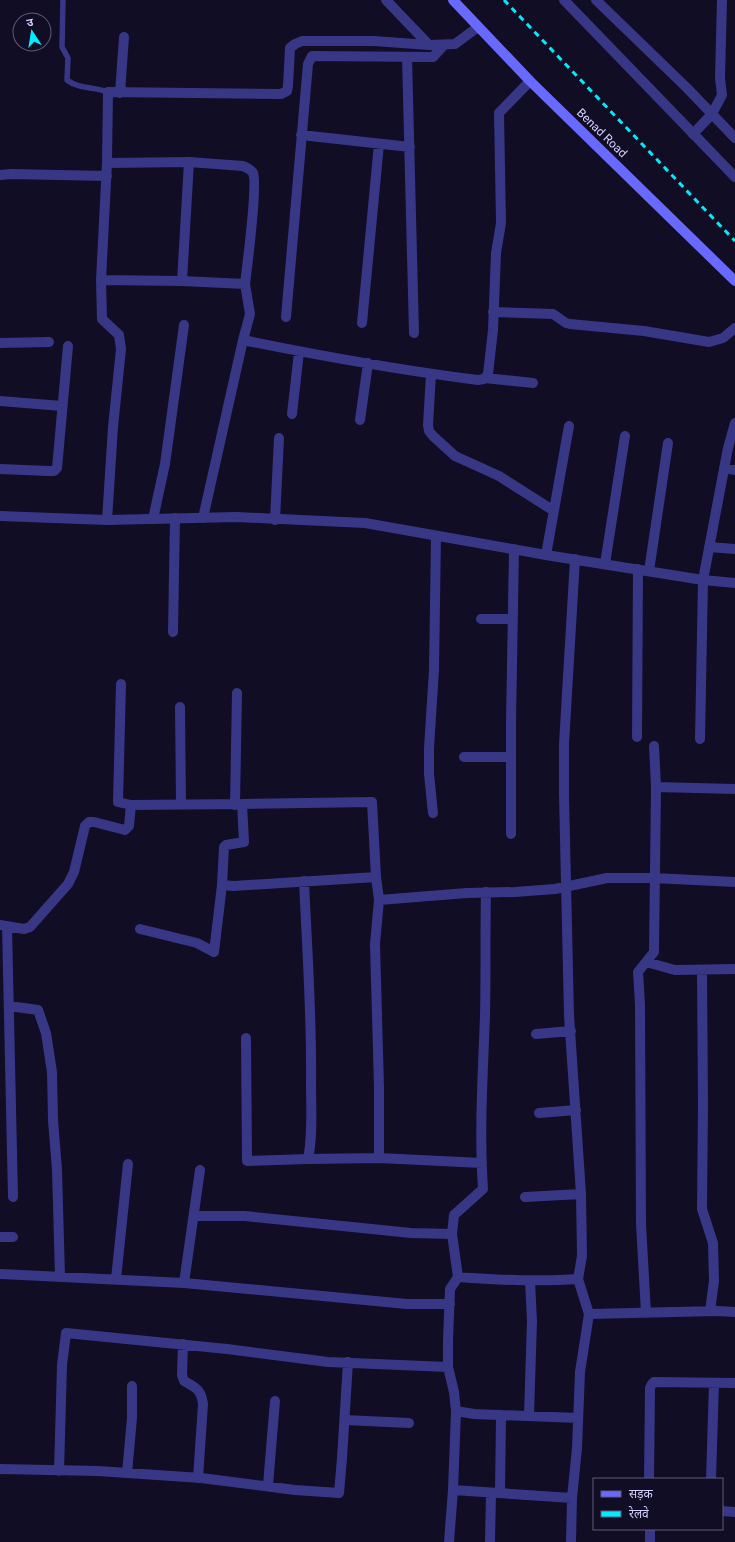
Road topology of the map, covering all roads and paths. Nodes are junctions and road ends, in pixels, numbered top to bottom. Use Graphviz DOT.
graph roads {
  1 [pos="63,0"];
  2 [pos="386,0"];
  3 [pos="452,0"];
  4 [pos="564,0"];
  5 [pos="596,0"];
  6 [pos="722,0"];
  7 [pos="478,27"];
  8 [pos="124,38"];
  9 [pos="444,44"];
  10 [pos="429,46"];
  11 [pos="407,57"];
  12 [pos="530,81"];
  13 [pos="108,92"];
  14 [pos="120,93"];
  15 [pos="712,114"];
  16 [pos="693,134"];
  17 [pos="302,136"];
  18 [pos="735,138"];
  19 [pos="379,144"];
  20 [pos="410,148"];
  21 [pos="190,162"];
  22 [pos="107,163"];
  23 [pos="0,175"];
  24 [pos="107,176"];
  25 [pos="735,178"];
  26 [pos="102,280"];
  27 [pos="182,281"];
  28 [pos="735,281"];
  29 [pos="245,284"];
  30 [pos="492,312"];
  31 [pos="286,317"];
  32 [pos="362,323"];
  33 [pos="184,326"];
  34 [pos="735,328"];
  35 [pos="414,333"];
  36 [pos="243,340"];
  37 [pos="49,342"];
  38 [pos="0,343"];
  39 [pos="68,346"];
  40 [pos="299,352"];
  41 [pos="368,363"];
  42 [pos="431,374"];
  43 [pos="485,378"];
  44 [pos="533,383"];
  45 [pos="0,401"];
  46 [pos="62,406"];
  47 [pos="292,414"];
  48 [pos="360,420"];
  49 [pos="735,423"];
  50 [pos="569,426"];
  51 [pos="625,436"];
  52 [pos="279,438"];
  53 [pos="668,443"];
  54 [pos="724,468"];
  55 [pos="0,469"];
  56 [pos="735,470"];
  57 [pos="554,511"];
  58 [pos="0,516"];
  59 [pos="175,518"];
  60 [pos="204,518"];
  61 [pos="153,519"];
  62 [pos="107,520"];
  63 [pos="275,520"];
  64 [pos="436,536"];
  65 [pos="709,547"];
  66 [pos="514,549"];
  67 [pos="735,549"];
  68 [pos="546,555"];
  69 [pos="575,559"];
  70 [pos="605,564"];
  71 [pos="638,570"];
  72 [pos="649,571"];
  73 [pos="703,580"];
  74 [pos="735,583"];
  75 [pos="481,619"];
  76 [pos="512,619"];
  77 [pos="173,632"];
  78 [pos="121,684"];
  79 [pos="237,694"];
  80 [pos="180,707"];
  81 [pos="637,737"];
  82 [pos="700,739"];
  83 [pos="654,746"];
  84 [pos="511,757"];
  85 [pos="464,758"];
  86 [pos="656,787"];
  87 [pos="735,789"];
  88 [pos="181,804"];
  89 [pos="239,804"];
  90 [pos="131,805"];
  91 [pos="432,813"];
  92 [pos="511,834"];
  93 [pos="376,877"];
  94 [pos="654,878"];
  95 [pos="304,882"];
  96 [pos="735,882"];
  97 [pos="222,885"];
  98 [pos="566,887"];
  99 [pos="486,892"];
  100 [pos="379,900"];
  101 [pos="4,926"];
  102 [pos="140,929"];
  103 [pos="646,962"];
  104 [pos="735,969"];
  105 [pos="702,970"];
  106 [pos="9,1006"];
  107 [pos="571,1032"];
  108 [pos="536,1034"];
  109 [pos="246,1038"];
  110 [pos="576,1110"];
  111 [pos="539,1113"];
  112 [pos="379,1158"];
  113 [pos="308,1159"];
  114 [pos="482,1163"];
  115 [pos="128,1164"];
  116 [pos="200,1170"];
  117 [pos="581,1194"];
  118 [pos="13,1197"];
  119 [pos="525,1197"];
  120 [pos="194,1216"];
  121 [pos="452,1234"];
  122 [pos="0,1237"];
  123 [pos="14,1237"];
  124 [pos="1,1274"];
  125 [pos="60,1276"];
  126 [pos="458,1277"];
  127 [pos="116,1278"];
  128 [pos="578,1278"];
  129 [pos="530,1280"];
  130 [pos="184,1283"];
  131 [pos="450,1304"];
  132 [pos="710,1311"];
  133 [pos="735,1312"];
  134 [pos="646,1313"];
  135 [pos="589,1314"];
  136 [pos="183,1344"];
  137 [pos="348,1362"];
  138 [pos="448,1368"];
  139 [pos="714,1383"];
  140 [pos="735,1383"];
  141 [pos="132,1386"];
  142 [pos="276,1401"];
  143 [pos="456,1411"];
  144 [pos="501,1414"];
  145 [pos="529,1416"];
  146 [pos="578,1418"];
  147 [pos="345,1420"];
  148 [pos="409,1423"];
  149 [pos="0,1469"];
  150 [pos="59,1471"];
  151 [pos="127,1473"];
  152 [pos="198,1478"];
  153 [pos="650,1478"];
  154 [pos="711,1478"];
  155 [pos="268,1485"];
  156 [pos="453,1490"];
  157 [pos="496,1493"];
  158 [pos="572,1498"];
  159 [pos="723,1511"];
  160 [pos="735,1512"];
  161 [pos="650,1530"];
  162 [pos="449,1542"];
  163 [pos="490,1542"];
  164 [pos="571,1542"];
  165 [pos="650,1542"];
  1 -- 13 [label="lane"];
  2 -- 10 [label="street"];
  3 -- 7 [label="main road, Benad Road"];
  4 -- 16 [label="street"];
  5 -- 15 [label="street"];
  6 -- 15 [label="street"];
  7 -- 9 [label="street"];
  7 -- 12 [label="main road, Benad Road"];
  8 -- 14 [label="street"];
  9 -- 10 [label="street"];
  9 -- 11 [label="street"];
  10 -- 14 [label="street"];
  11 -- 17 [label="street"];
  11 -- 20 [label="street"];
  12 -- 28 [label="main road, Benad Road"];
  12 -- 30 [label="street"];
  13 -- 14 [label="street"];
  13 -- 22 [label="street"];
  15 -- 16 [label="street"];
  15 -- 18 [label="street"];
  16 -- 25 [label="street"];
  17 -- 19 [label="street"];
  17 -- 31 [label="street"];
  19 -- 20 [label="street"];
  19 -- 32 [label="street"];
  20 -- 35 [label="street"];
  21 -- 22 [label="street"];
  21 -- 27 [label="street"];
  21 -- 29 [label="street"];
  22 -- 24 [label="street"];
  23 -- 24 [label="street"];
  24 -- 26 [label="street"];
  26 -- 27 [label="street"];
  26 -- 62 [label="street"];
  27 -- 29 [label="street"];
  29 -- 36 [label="street"];
  30 -- 34 [label="street"];
  30 -- 43 [label="street"];
  33 -- 61 [label="street"];
  36 -- 40 [label="street"];
  36 -- 60 [label="street"];
  37 -- 38 [label="street"];
  39 -- 46 [label="street"];
  40 -- 41 [label="street"];
  40 -- 47 [label="street"];
  41 -- 42 [label="street"];
  41 -- 48 [label="street"];
  42 -- 43 [label="street"];
  42 -- 57 [label="street"];
  43 -- 44 [label="street"];
  45 -- 46 [label="street"];
  46 -- 55 [label="street"];
  49 -- 54 [label="street"];
  50 -- 57 [label="street"];
  51 -- 70 [label="street"];
  52 -- 63 [label="street"];
  53 -- 72 [label="street"];
  54 -- 56 [label="street"];
  54 -- 65 [label="street"];
  57 -- 68 [label="street"];
  58 -- 62 [label="street"];
  59 -- 60 [label="street"];
  59 -- 61 [label="street"];
  59 -- 77 [label="street"];
  60 -- 63 [label="street"];
  61 -- 62 [label="street"];
  63 -- 64 [label="street"];
  64 -- 66 [label="street"];
  64 -- 91 [label="street"];
  65 -- 67 [label="street"];
  65 -- 73 [label="street"];
  66 -- 68 [label="street"];
  66 -- 76 [label="street"];
  68 -- 69 [label="street"];
  69 -- 70 [label="street"];
  69 -- 98 [label="street"];
  70 -- 71 [label="street"];
  71 -- 72 [label="street"];
  71 -- 81 [label="street"];
  72 -- 73 [label="street"];
  73 -- 74 [label="street"];
  73 -- 82 [label="street"];
  75 -- 76 [label="street"];
  76 -- 84 [label="street"];
  78 -- 90 [label="street"];
  79 -- 89 [label="street"];
  80 -- 88 [label="street"];
  83 -- 86 [label="street"];
  84 -- 85 [label="street"];
  84 -- 92 [label="street"];
  86 -- 87 [label="street"];
  86 -- 94 [label="street"];
  88 -- 89 [label="street"];
  88 -- 90 [label="street"];
  89 -- 93 [label="street"];
  89 -- 97 [label="street"];
  90 -- 101 [label="street"];
  93 -- 95 [label="street"];
  93 -- 100 [label="street"];
  94 -- 96 [label="street"];
  94 -- 98 [label="street"];
  94 -- 103 [label="street"];
  95 -- 97 [label="street"];
  95 -- 113 [label="street"];
  97 -- 102 [label="street"];
  98 -- 99 [label="street"];
  98 -- 107 [label="street"];
  99 -- 100 [label="street"];
  99 -- 114 [label="street"];
  100 -- 112 [label="street"];
  101 -- 106 [label="street"];
  103 -- 105 [label="street"];
  103 -- 134 [label="street"];
  104 -- 105 [label="street"];
  105 -- 132 [label="street"];
  106 -- 118 [label="street"];
  106 -- 125 [label="street"];
  107 -- 108 [label="street"];
  107 -- 110 [label="street"];
  109 -- 113 [label="street"];
  110 -- 111 [label="street"];
  110 -- 117 [label="street"];
  112 -- 113 [label="street"];
  112 -- 114 [label="street"];
  114 -- 121 [label="street"];
  115 -- 127 [label="street"];
  116 -- 120 [label="street"];
  117 -- 119 [label="street"];
  117 -- 128 [label="street"];
  120 -- 121 [label="street"];
  120 -- 130 [label="street"];
  121 -- 126 [label="street"];
  122 -- 123 [label="street"];
  124 -- 125 [label="street"];
  125 -- 127 [label="street"];
  126 -- 129 [label="street"];
  126 -- 131 [label="street"];
  127 -- 130 [label="street"];
  128 -- 129 [label="street"];
  128 -- 135 [label="street"];
  129 -- 145 [label="street"];
  130 -- 131 [label="street"];
  131 -- 138 [label="street"];
  132 -- 133 [label="street"];
  132 -- 134 [label="street"];
  134 -- 135 [label="street"];
  135 -- 146 [label="street"];
  136 -- 137 [label="street"];
  136 -- 150 [label="street"];
  136 -- 152 [label="street"];
  137 -- 138 [label="street"];
  137 -- 147 [label="street"];
  138 -- 143 [label="street"];
  139 -- 140 [label="street"];
  139 -- 153 [label="street"];
  139 -- 154 [label="street"];
  141 -- 151 [label="street"];
  142 -- 155 [label="street"];
  143 -- 144 [label="street"];
  143 -- 156 [label="street"];
  144 -- 145 [label="street"];
  144 -- 157 [label="street"];
  145 -- 146 [label="street"];
  146 -- 158 [label="street"];
  147 -- 148 [label="street"];
  147 -- 155 [label="street"];
  149 -- 150 [label="street"];
  150 -- 151 [label="street"];
  151 -- 152 [label="street"];
  152 -- 155 [label="street"];
  156 -- 157 [label="street"];
  156 -- 162 [label="street"];
  157 -- 158 [label="street"];
  157 -- 163 [label="street"];
  158 -- 164 [label="street"];
  159 -- 160 [label="street"];
  161 -- 165 [label="street"];
}
